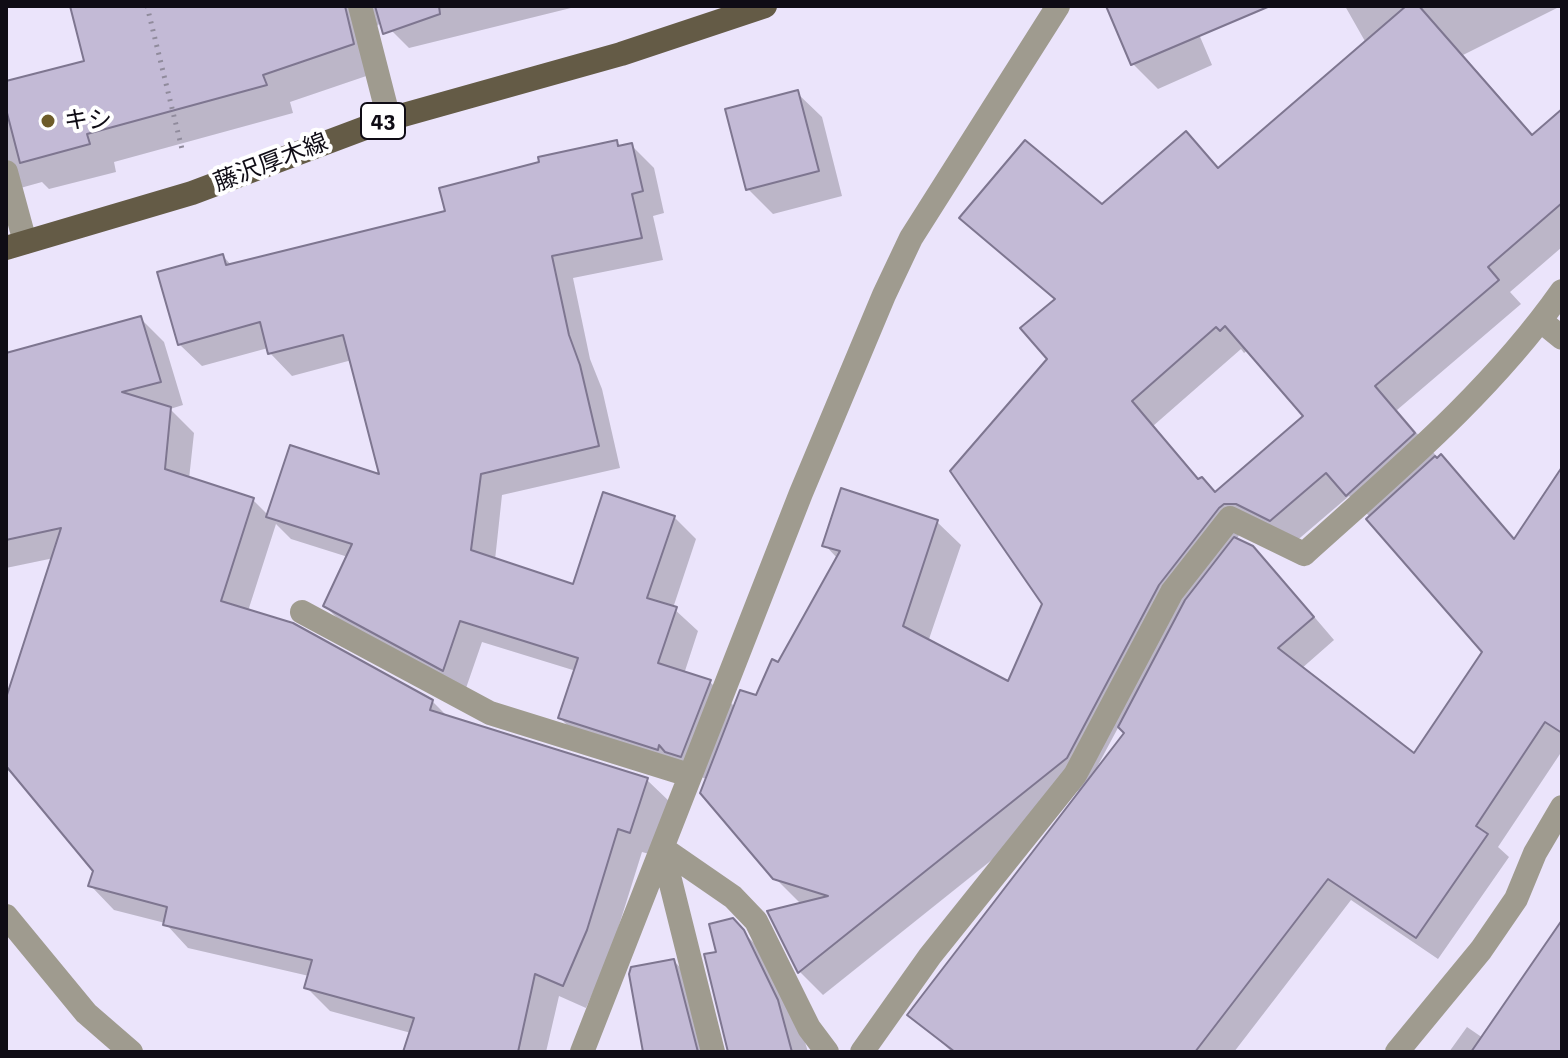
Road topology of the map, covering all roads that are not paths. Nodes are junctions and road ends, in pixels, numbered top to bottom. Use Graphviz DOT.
graph roads {
  1 [pos="360,6"];
  2 [pos="1058,6"];
  3 [pos="753,8"];
  4 [pos="389,119"];
  5 [pos="6,172"];
  6 [pos="16,245"];
  7 [pos="1562,291"];
  8 [pos="1541,321"];
  9 [pos="1562,338"];
  10 [pos="302,612"];
  11 [pos="689,775"];
  12 [pos="1562,807"];
  13 [pos="662,848"];
  14 [pos="6,916"];
  15 [pos="131,1052"];
  16 [pos="582,1052"];
  17 [pos="713,1052"];
  18 [pos="827,1052"];
  19 [pos="862,1052"];
  20 [pos="1397,1052"];
  1 -- 4 [label="street"];
  2 -- 11 [label="street"];
  3 -- 4 [label="main road, 藤沢厚木線 / 43"];
  4 -- 6 [label="main road, 藤沢厚木線 / 43"];
  5 -- 6 [label="street"];
  7 -- 8 [label="street"];
  8 -- 9 [label="street"];
  8 -- 19 [label="street"];
  10 -- 11 [label="street"];
  11 -- 13 [label="street"];
  12 -- 20 [label="street"];
  13 -- 16 [label="street"];
  13 -- 17 [label="street"];
  13 -- 18 [label="street"];
  14 -- 15 [label="street"];
}
